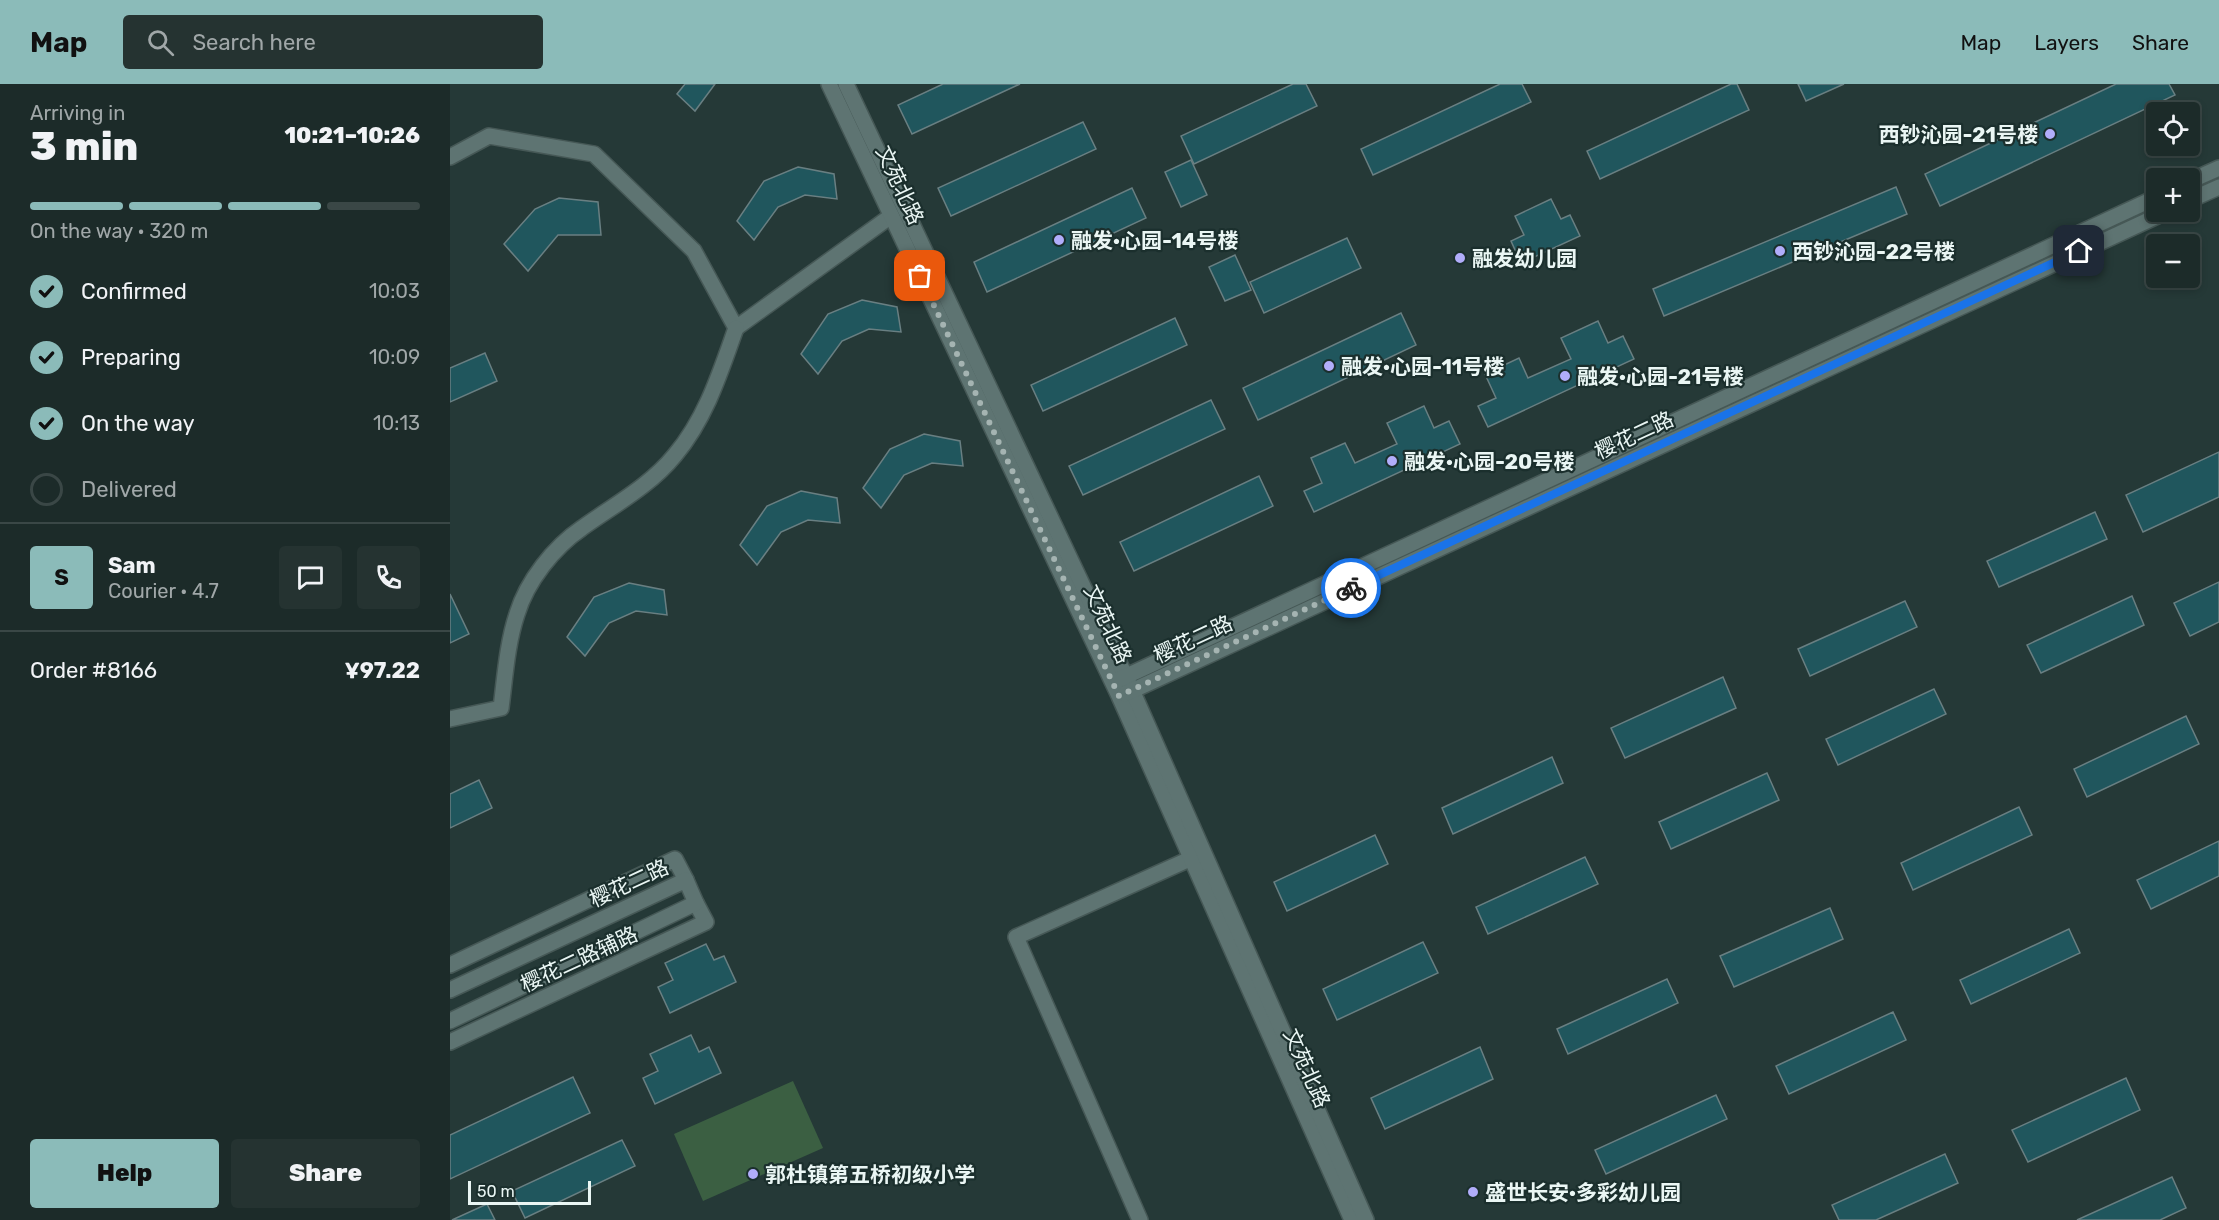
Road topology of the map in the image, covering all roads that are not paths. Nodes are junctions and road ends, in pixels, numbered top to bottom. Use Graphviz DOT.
graph roads {
  1 [pos="829,84"];
  2 [pos="846,84"];
  3 [pos="450,157"];
  4 [pos="2219,168"];
  5 [pos="2200,177"];
  6 [pos="2219,187"];
  7 [pos="2200,196"];
  8 [pos="2146,202"];
  9 [pos="891,216"];
  10 [pos="2146,221"];
  11 [pos="736,328"];
  12 [pos="1122,686"];
  13 [pos="450,719"];
  14 [pos="1192,858"];
  15 [pos="686,880"];
  16 [pos="696,903"];
  17 [pos="450,965"];
  18 [pos="450,990"];
  19 [pos="450,1021"];
  20 [pos="450,1042"];
  21 [pos="1140,1220"];
  22 [pos="1352,1220"];
  23 [pos="1365,1220"];
  1 -- 9 [label="street, 文苑北路"];
  2 -- 12 [label="street, 文苑北路"];
  3 -- 11 [label="street"];
  4 -- 5 [label="street"];
  6 -- 7 [label="street"];
  8 -- 12 [label="street, 樱花二路"];
  9 -- 11 [label="street"];
  9 -- 12 [label="street, 文苑北路"];
  10 -- 12 [label="street, 樱花二路"];
  11 -- 13 [label="street"];
  12 -- 14 [label="street, 文苑北路"];
  12 -- 23 [label="street, 文苑北路"];
  14 -- 21 [label="street"];
  14 -- 22 [label="street, 文苑北路"];
  15 -- 16 [label="street, 樱花二路"];
  15 -- 17 [label="street"];
  15 -- 18 [label="street, 樱花二路"];
  16 -- 19 [label="street"];
  16 -- 20 [label="street, 樱花二路辅路"];
}
